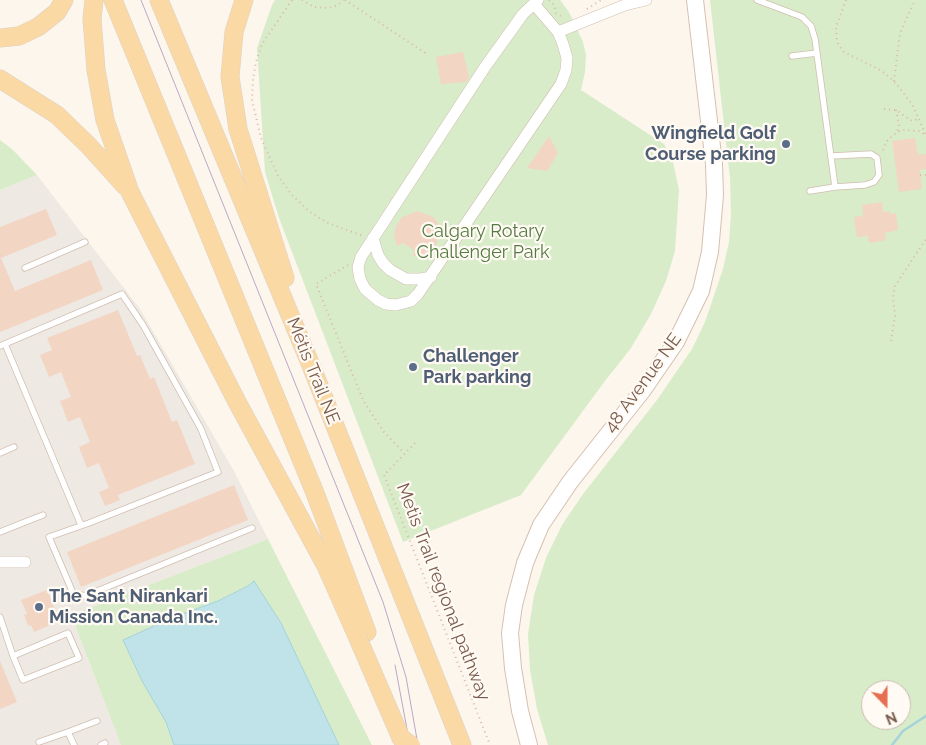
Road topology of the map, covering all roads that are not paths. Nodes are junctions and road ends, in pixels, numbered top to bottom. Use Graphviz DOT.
graph roads {
  1 [pos="64,0"];
  2 [pos="94,0"];
  3 [pos="113,0"];
  4 [pos="159,0"];
  5 [pos="244,0"];
  6 [pos="646,0"];
  7 [pos="695,0"];
  8 [pos="757,0"];
  9 [pos="536,2"];
  10 [pos="558,32"];
  11 [pos="0,38"];
  12 [pos="817,53"];
  13 [pos="792,56"];
  14 [pos="0,79"];
  15 [pos="831,156"];
  16 [pos="835,187"];
  17 [pos="810,191"];
  18 [pos="130,192"];
  19 [pos="369,237"];
  20 [pos="85,242"];
  21 [pos="25,268"];
  22 [pos="431,277"];
  23 [pos="2,345"];
  24 [pos="310,363"];
  25 [pos="14,447"];
  26 [pos="0,453"];
  27 [pos="42,515"];
  28 [pos="81,525"];
  29 [pos="252,528"];
  30 [pos="0,532"];
  31 [pos="0,562"];
  32 [pos="25,562"];
  33 [pos="0,617"];
  34 [pos="362,634"];
  35 [pos="13,656"];
  36 [pos="97,721"];
  37 [pos="68,732"];
  38 [pos="39,742"];
  39 [pos="74,745"];
  40 [pos="411,745"];
  41 [pos="462,745"];
  42 [pos="529,745"];
  1 -- 11 [label="main road"];
  2 -- 18 [label="main road"];
  3 -- 34 [label="main road"];
  4 -- 24 [label="main road, Métis Trail NE"];
  5 -- 24 [label="main road"];
  6 -- 10 [label="street"];
  7 -- 42 [label="street, 48 Avenue NE"];
  8 -- 12 [label="lane"];
  9 -- 10 [label="street"];
  9 -- 19 [label="street"];
  10 -- 22 [label="street"];
  12 -- 13 [label="lane"];
  12 -- 15 [label="lane"];
  14 -- 18 [label="main road"];
  15 -- 16 [label="lane"];
  15 -- 16 [label="lane"];
  16 -- 17 [label="lane"];
  18 -- 34 [label="main road"];
  19 -- 22 [label="street"];
  19 -- 22 [label="street"];
  20 -- 21 [label="lane"];
  23 -- 28 [label="lane"];
  23 -- 28 [label="lane"];
  24 -- 41 [label="main road, Métis Trail NE"];
  25 -- 26 [label="lane"];
  27 -- 30 [label="lane"];
  28 -- 29 [label="lane"];
  31 -- 32 [label="street"];
  33 -- 35 [label="lane"];
  34 -- 40 [label="main road"];
  35 -- 35 [label="lane"];
  36 -- 37 [label="lane"];
  37 -- 38 [label="lane"];
  37 -- 39 [label="lane"];
}
